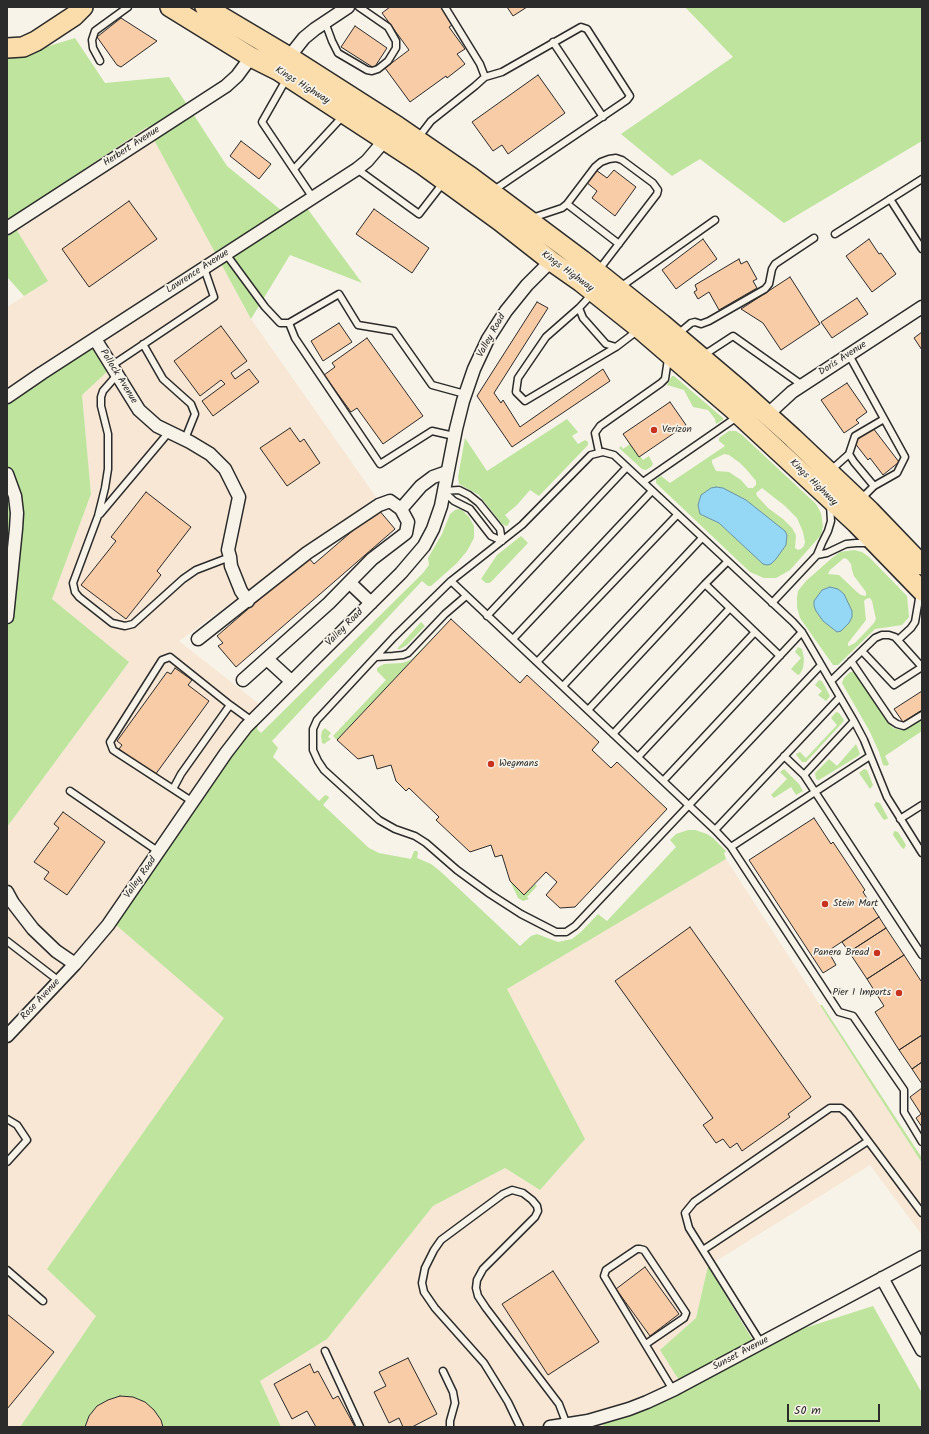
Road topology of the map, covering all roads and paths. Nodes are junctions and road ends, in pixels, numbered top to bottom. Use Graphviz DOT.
graph roads {
  1 [pos="83,7"];
  2 [pos="128,7"];
  3 [pos="170,7"];
  4 [pos="205,7"];
  5 [pos="348,7"];
  6 [pos="359,7"];
  7 [pos="444,7"];
  8 [pos="326,22"];
  9 [pos="553,42"];
  10 [pos="7,48"];
  11 [pos="251,57"];
  12 [pos="289,57"];
  13 [pos="100,61"];
  14 [pos="288,76"];
  15 [pos="485,77"];
  16 [pos="345,114"];
  17 [pos="603,117"];
  18 [pos="417,140"];
  19 [pos="384,141"];
  20 [pos="294,169"];
  21 [pos="357,169"];
  22 [pos="922,179"];
  23 [pos="444,181"];
  24 [pos="491,192"];
  25 [pos="313,198"];
  26 [pos="890,199"];
  27 [pos="567,204"];
  28 [pos="528,220"];
  29 [pos="715,220"];
  30 [pos="7,228"];
  31 [pos="835,234"];
  32 [pos="814,238"];
  33 [pos="619,244"];
  34 [pos="922,249"];
  35 [pos="226,254"];
  36 [pos="551,261"];
  37 [pos="204,268"];
  38 [pos="597,272"];
  39 [pos="618,289"];
  40 [pos="594,292"];
  41 [pos="922,307"];
  42 [pos="578,308"];
  43 [pos="289,323"];
  44 [pos="640,329"];
  45 [pos="676,336"];
  46 [pos="95,339"];
  47 [pos="143,344"];
  48 [pos="616,347"];
  49 [pos="669,354"];
  50 [pos="849,355"];
  51 [pos="701,357"];
  52 [pos="114,370"];
  53 [pos="802,385"];
  54 [pos="465,394"];
  55 [pos="7,396"];
  56 [pos="767,414"];
  57 [pos="740,415"];
  58 [pos="884,419"];
  59 [pos="169,432"];
  60 [pos="454,436"];
  61 [pos="185,439"];
  62 [pos="599,452"];
  63 [pos="849,454"];
  64 [pos="627,467"];
  65 [pos="447,472"];
  66 [pos="828,472"];
  67 [pos="7,474"];
  68 [pos="643,482"];
  69 [pos="874,486"];
  70 [pos="444,491"];
  71 [pos="652,491"];
  72 [pos="830,499"];
  73 [pos="859,501"];
  74 [pos="401,509"];
  75 [pos="677,514"];
  76 [pos="98,516"];
  77 [pos="702,538"];
  78 [pos="502,541"];
  79 [pos="876,544"];
  80 [pos="817,554"];
  81 [pos="230,557"];
  82 [pos="727,562"];
  83 [pos="922,565"];
  84 [pos="451,581"];
  85 [pos="350,583"];
  86 [pos="705,584"];
  87 [pos="921,590"];
  88 [pos="466,596"];
  89 [pos="248,601"];
  90 [pos="371,603"];
  91 [pos="772,603"];
  92 [pos="730,608"];
  93 [pos="488,616"];
  94 [pos="7,617"];
  95 [pos="755,632"];
  96 [pos="802,632"];
  97 [pos="198,639"];
  98 [pos="512,639"];
  99 [pos="898,640"];
  100 [pos="862,651"];
  101 [pos="780,656"];
  102 [pos="376,657"];
  103 [pos="267,659"];
  104 [pos="851,661"];
  105 [pos="537,662"];
  106 [pos="821,665"];
  107 [pos="922,667"];
  108 [pos="243,680"];
  109 [pos="291,681"];
  110 [pos="831,681"];
  111 [pos="563,686"];
  112 [pos="840,697"];
  113 [pos="230,705"];
  114 [pos="588,710"];
  115 [pos="922,715"];
  116 [pos="252,721"];
  117 [pos="854,721"];
  118 [pos="613,734"];
  119 [pos="784,756"];
  120 [pos="870,756"];
  121 [pos="638,757"];
  122 [pos="804,775"];
  123 [pos="663,781"];
  124 [pos="173,789"];
  125 [pos="70,792"];
  126 [pos="815,792"];
  127 [pos="193,802"];
  128 [pos="689,805"];
  129 [pos="921,806"];
  130 [pos="900,819"];
  131 [pos="716,830"];
  132 [pos="731,846"];
  133 [pos="159,852"];
  134 [pos="922,853"];
  135 [pos="7,892"];
  136 [pos="7,941"];
  137 [pos="922,955"];
  138 [pos="75,964"];
  139 [pos="59,981"];
  140 [pos="7,1036"];
  141 [pos="7,1119"];
  142 [pos="868,1141"];
  143 [pos="922,1142"];
  144 [pos="7,1162"];
  145 [pos="922,1213"];
  146 [pos="703,1250"];
  147 [pos="922,1257"];
  148 [pos="7,1270"];
  149 [pos="882,1278"];
  150 [pos="43,1301"];
  151 [pos="761,1343"];
  152 [pos="646,1344"];
  153 [pos="922,1350"];
  154 [pos="325,1351"];
  155 [pos="443,1372"];
  156 [pos="673,1390"];
  157 [pos="567,1425"];
  158 [pos="360,1427"];
  159 [pos="450,1427"];
  160 [pos="520,1427"];
  161 [pos="550,1427"];
  1 -- 10 [label="main road"];
  2 -- 13 [label="lane"];
  3 -- 11 [label="main road, Kings Highway"];
  4 -- 12 [label="main road, Kings Highway"];
  5 -- 8 [label="street"];
  6 -- 8 [label="lane"];
  7 -- 15 [label="lane"];
  8 -- 12 [label="street"];
  9 -- 15 [label="lane"];
  9 -- 17 [label="lane"];
  9 -- 17 [label="lane"];
  11 -- 14 [label="main road, Kings Highway"];
  11 -- 30 [label="street, Herbert Avenue"];
  12 -- 18 [label="main road, Kings Highway"];
  14 -- 16 [label="main road, Kings Highway"];
  14 -- 20 [label="lane"];
  15 -- 18 [label="lane"];
  16 -- 19 [label="main road, Kings Highway"];
  16 -- 20 [label="lane"];
  17 -- 24 [label="lane"];
  18 -- 24 [label="main road, Kings Highway"];
  19 -- 21 [label="street, Lawrence Avenue"];
  19 -- 23 [label="main road, Kings Highway"];
  20 -- 25 [label="lane"];
  21 -- 23 [label="lane"];
  21 -- 25 [label="street, Lawrence Avenue"];
  22 -- 26 [label="lane"];
  23 -- 36 [label="main road, Kings Highway"];
  24 -- 28 [label="main road, Kings Highway"];
  25 -- 35 [label="street, Lawrence Avenue"];
  26 -- 31 [label="lane"];
  26 -- 34 [label="lane"];
  27 -- 28 [label="lane"];
  27 -- 33 [label="lane"];
  27 -- 33 [label="lane"];
  28 -- 38 [label="main road, Kings Highway"];
  29 -- 39 [label="lane"];
  32 -- 45 [label="lane"];
  33 -- 38 [label="lane"];
  35 -- 37 [label="street, Lawrence Avenue"];
  35 -- 43 [label="lane"];
  36 -- 40 [label="main road, Kings Highway"];
  36 -- 54 [label="street, Valley Road"];
  37 -- 46 [label="street, Lawrence Avenue"];
  37 -- 47 [label="lane"];
  38 -- 39 [label="main road, Kings Highway"];
  39 -- 45 [label="main road, Kings Highway"];
  40 -- 42 [label="lane"];
  40 -- 44 [label="main road, Kings Highway"];
  41 -- 50 [label="street, Doris Avenue"];
  42 -- 48 [label="lane"];
  42 -- 48 [label="lane"];
  43 -- 54 [label="lane"];
  43 -- 60 [label="lane"];
  44 -- 48 [label="lane"];
  44 -- 49 [label="main road, Kings Highway"];
  45 -- 51 [label="main road, Kings Highway"];
  46 -- 52 [label="street, Pollock Avenue"];
  46 -- 55 [label="street, Lawrence Avenue"];
  47 -- 52 [label="lane"];
  47 -- 61 [label="lane"];
  49 -- 57 [label="main road, Kings Highway"];
  49 -- 62 [label="lane"];
  50 -- 53 [label="street, Doris Avenue"];
  50 -- 58 [label="lane"];
  51 -- 53 [label="lane"];
  51 -- 56 [label="main road, Kings Highway"];
  52 -- 59 [label="street, Pollock Avenue"];
  52 -- 76 [label="lane"];
  53 -- 56 [label="street, Doris Avenue"];
  54 -- 60 [label="street, Valley Road"];
  56 -- 66 [label="main road, Kings Highway"];
  57 -- 68 [label="lane"];
  57 -- 72 [label="main road, Kings Highway"];
  58 -- 63 [label="lane"];
  58 -- 69 [label="lane"];
  59 -- 61 [label="street, Pollock Avenue"];
  59 -- 76 [label="lane"];
  60 -- 65 [label="street, Valley Road"];
  61 -- 81 [label="street, Pollock Avenue"];
  62 -- 64 [label="lane"];
  62 -- 78 [label="lane"];
  63 -- 66 [label="lane"];
  63 -- 69 [label="lane"];
  64 -- 68 [label="lane"];
  64 -- 93 [label="lane"];
  65 -- 70 [label="street, Valley Road"];
  65 -- 74 [label="street"];
  66 -- 73 [label="main road, Kings Highway"];
  67 -- 94 [label="street"];
  68 -- 71 [label="lane"];
  69 -- 73 [label="lane"];
  70 -- 78 [label="lane"];
  70 -- 78 [label="lane"];
  70 -- 90 [label="street, Valley Road"];
  71 -- 75 [label="lane"];
  71 -- 98 [label="lane"];
  72 -- 79 [label="main road, Kings Highway"];
  72 -- 80 [label="lane"];
  73 -- 83 [label="main road, Kings Highway"];
  74 -- 85 [label="street"];
  74 -- 89 [label="street"];
  75 -- 77 [label="lane"];
  75 -- 105 [label="lane"];
  76 -- 81 [label="lane"];
  77 -- 82 [label="lane"];
  77 -- 111 [label="lane"];
  78 -- 84 [label="lane"];
  79 -- 80 [label="lane"];
  79 -- 87 [label="main road, Kings Highway"];
  80 -- 91 [label="lane"];
  81 -- 89 [label="street, Pollock Avenue"];
  82 -- 86 [label="lane"];
  82 -- 91 [label="lane"];
  84 -- 88 [label="lane"];
  84 -- 102 [label="lane"];
  85 -- 90 [label="street"];
  85 -- 103 [label="street"];
  86 -- 92 [label="lane"];
  86 -- 114 [label="lane"];
  87 -- 99 [label="lane"];
  88 -- 93 [label="lane"];
  88 -- 102 [label="lane"];
  89 -- 97 [label="street"];
  90 -- 109 [label="street, Valley Road"];
  91 -- 96 [label="lane"];
  92 -- 95 [label="lane"];
  92 -- 118 [label="lane"];
  93 -- 98 [label="lane"];
  95 -- 101 [label="lane"];
  95 -- 121 [label="lane"];
  96 -- 101 [label="lane"];
  96 -- 106 [label="lane"];
  98 -- 105 [label="lane"];
  99 -- 100 [label="lane"];
  99 -- 107 [label="lane"];
  100 -- 104 [label="lane"];
  100 -- 107 [label="lane"];
  101 -- 123 [label="lane"];
  102 -- 128 [label="lane"];
  103 -- 108 [label="street"];
  103 -- 109 [label="street"];
  104 -- 110 [label="lane"];
  104 -- 115 [label="lane"];
  105 -- 111 [label="lane"];
  106 -- 110 [label="lane"];
  106 -- 128 [label="lane"];
  109 -- 116 [label="street, Valley Road"];
  110 -- 112 [label="lane"];
  111 -- 114 [label="lane"];
  112 -- 117 [label="lane"];
  112 -- 119 [label="lane"];
  113 -- 116 [label="lane"];
  113 -- 124 [label="lane"];
  113 -- 124 [label="lane"];
  114 -- 118 [label="lane"];
  116 -- 127 [label="street, Valley Road"];
  117 -- 120 [label="lane"];
  117 -- 122 [label="lane"];
  118 -- 121 [label="lane"];
  119 -- 122 [label="lane"];
  119 -- 131 [label="lane"];
  120 -- 126 [label="lane"];
  120 -- 130 [label="lane"];
  121 -- 123 [label="lane"];
  122 -- 126 [label="lane"];
  123 -- 128 [label="lane"];
  124 -- 127 [label="lane"];
  125 -- 133 [label="lane"];
  126 -- 132 [label="lane"];
  126 -- 137 [label="lane"];
  127 -- 133 [label="street, Valley Road"];
  128 -- 131 [label="lane"];
  129 -- 130 [label="lane"];
  130 -- 134 [label="lane"];
  131 -- 132 [label="lane"];
  132 -- 143 [label="lane"];
  133 -- 138 [label="street, Valley Road"];
  135 -- 138 [label="street"];
  136 -- 139 [label="lane"];
  138 -- 139 [label="street, Rose Avenue"];
  139 -- 140 [label="street, Rose Avenue"];
  141 -- 144 [label="lane"];
  142 -- 145 [label="lane"];
  142 -- 146 [label="lane"];
  142 -- 146 [label="lane"];
  146 -- 151 [label="lane"];
  147 -- 149 [label="street, Sunset Avenue"];
  148 -- 150 [label="lane"];
  149 -- 151 [label="street, Sunset Avenue"];
  149 -- 153 [label="street"];
  151 -- 156 [label="street, Sunset Avenue"];
  152 -- 152 [label="lane"];
  152 -- 156 [label="lane"];
  154 -- 158 [label="lane"];
  155 -- 159 [label="lane"];
  156 -- 157 [label="street, Sunset Avenue"];
  157 -- 160 [label="lane"];
  157 -- 161 [label="street, Sunset Avenue"];
}
